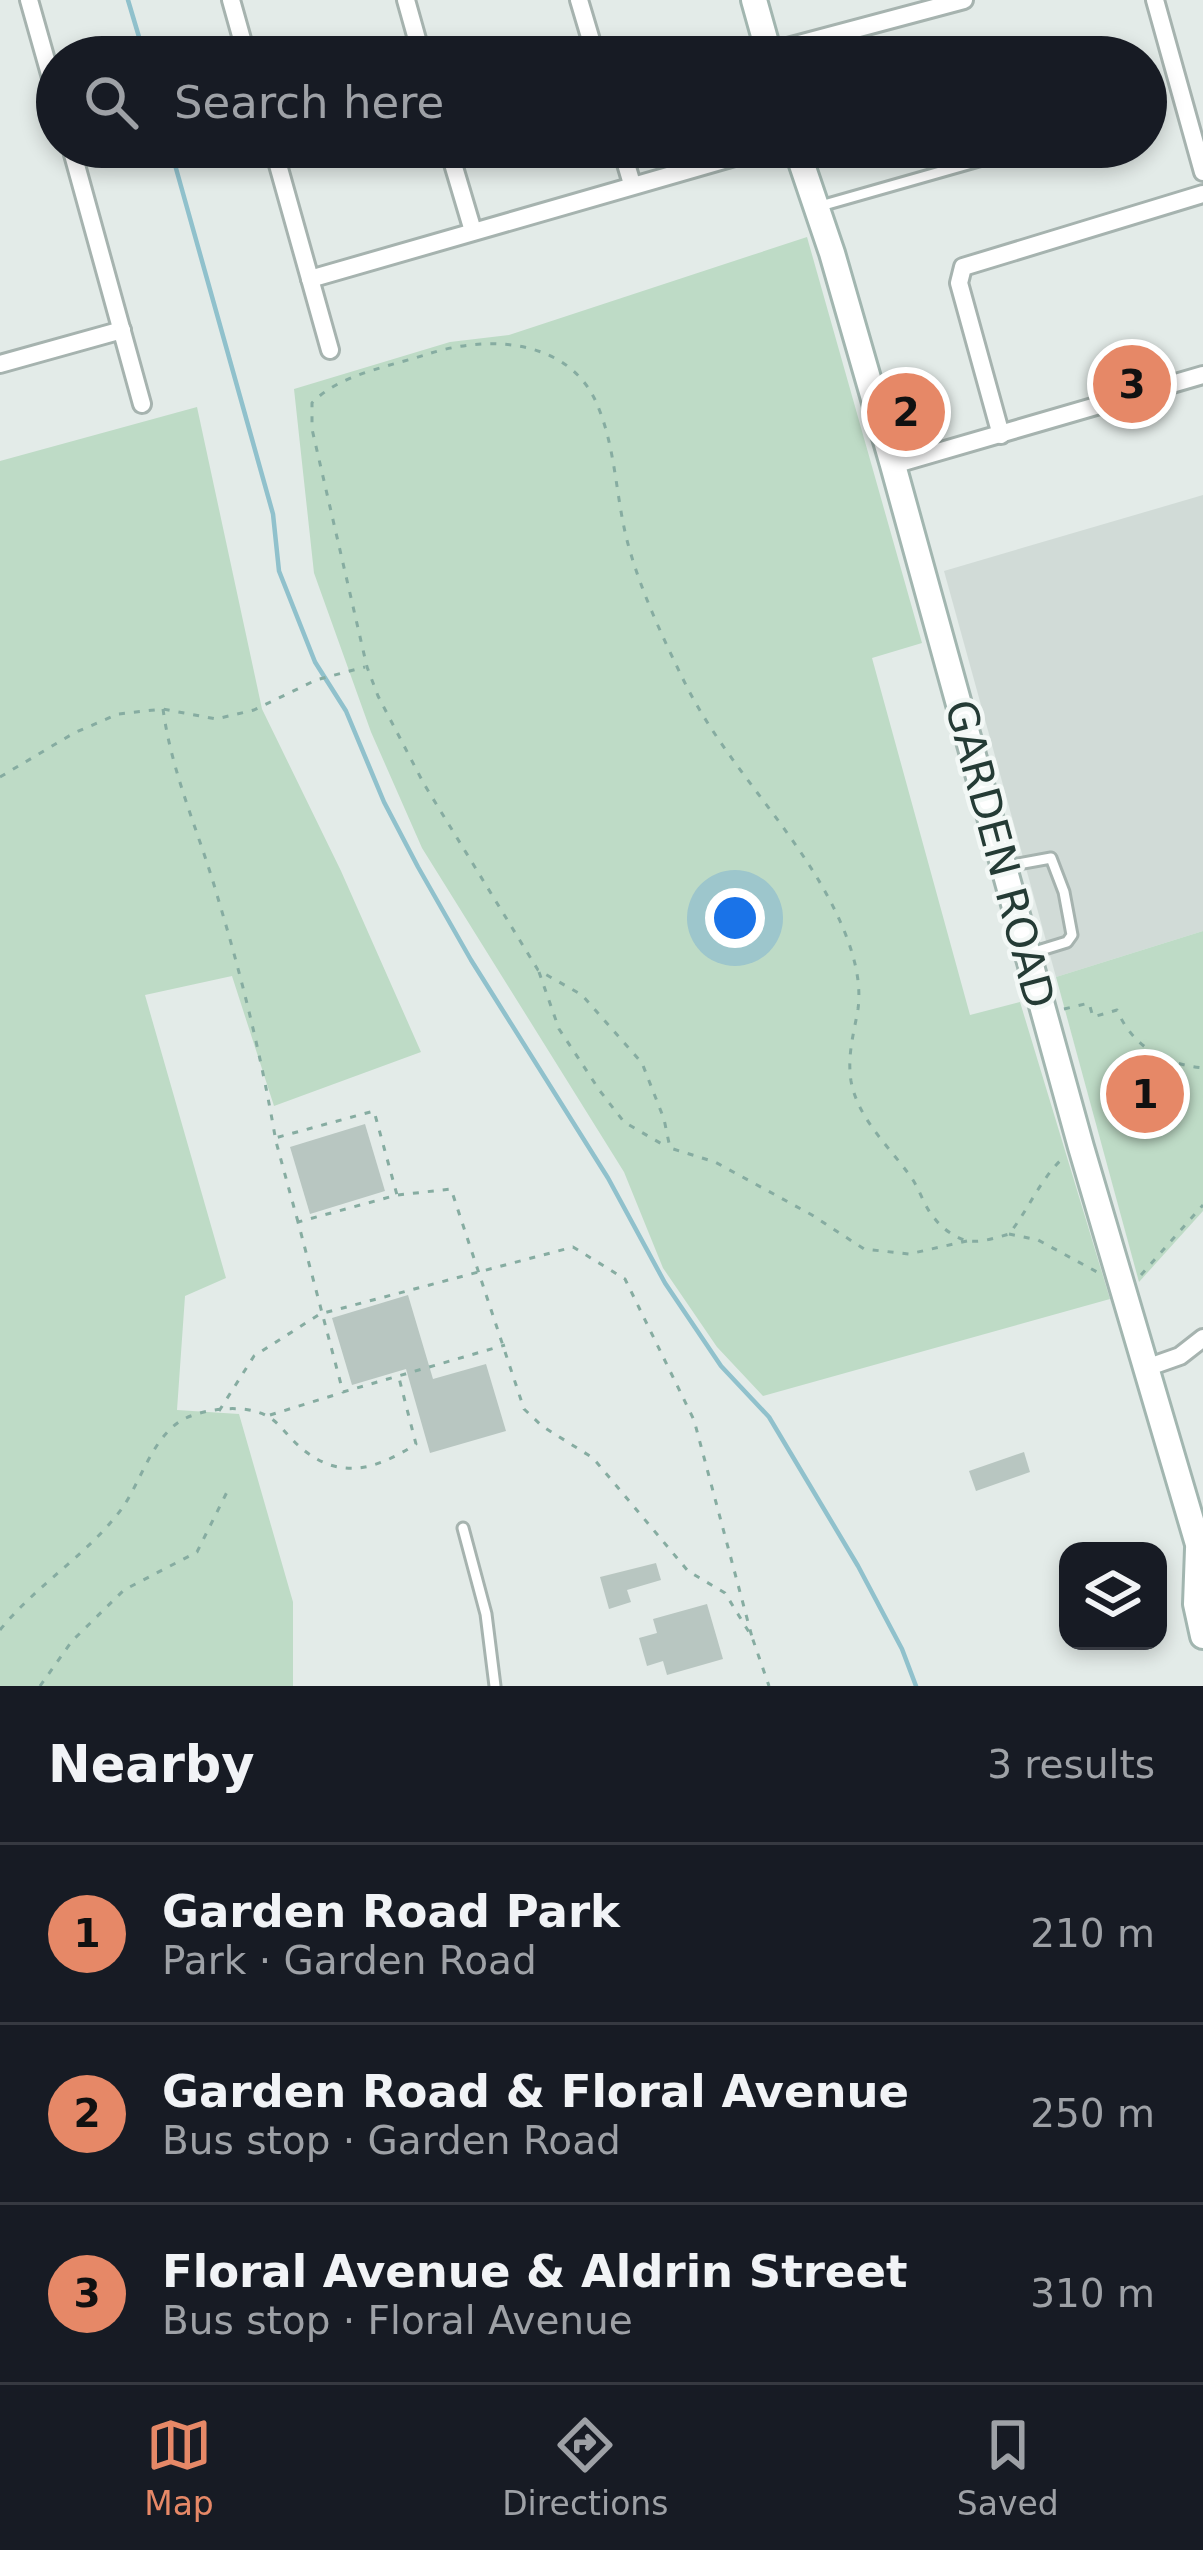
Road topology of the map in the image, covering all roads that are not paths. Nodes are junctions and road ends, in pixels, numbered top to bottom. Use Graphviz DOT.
graph roads {
  1 [pos="29,0"];
  2 [pos="231,0"];
  3 [pos="406,0"];
  4 [pos="579,0"];
  5 [pos="754,0"];
  6 [pos="964,0"];
  7 [pos="1155,0"];
  8 [pos="39,36"];
  9 [pos="241,36"];
  10 [pos="416,36"];
  11 [pos="590,36"];
  12 [pos="764,36"];
  13 [pos="837,36"];
  14 [pos="1165,36"];
  15 [pos="1167,43"];
  16 [pos="76,168"];
  17 [pos="278,168"];
  18 [pos="454,168"];
  19 [pos="627,168"];
  20 [pos="691,168"];
  21 [pos="803,168"];
  22 [pos="955,168"];
  23 [pos="1203,172"];
  24 [pos="632,184"];
  25 [pos="1203,194"];
  26 [pos="817,208"];
  27 [pos="472,231"];
  28 [pos="310,278"];
  29 [pos="122,330"];
  30 [pos="330,350"];
  31 [pos="0,364"];
  32 [pos="1203,374"];
  33 [pos="142,404"];
  34 [pos="1001,435"];
  35 [pos="893,465"];
  36 [pos="1004,867"];
  37 [pos="1028,954"];
  38 [pos="1203,1338"];
  39 [pos="1146,1368"];
  40 [pos="463,1528"];
  41 [pos="1201,1555"];
  42 [pos="1203,1636"];
  43 [pos="495,1686"];
  1 -- 8 [label="street"];
  2 -- 9 [label="street"];
  3 -- 10 [label="street"];
  4 -- 11 [label="street"];
  5 -- 12 [label="street"];
  6 -- 13 [label="street"];
  7 -- 14 [label="street"];
  15 -- 23 [label="street"];
  16 -- 29 [label="street"];
  17 -- 28 [label="street"];
  18 -- 27 [label="street"];
  19 -- 24 [label="street"];
  20 -- 24 [label="street"];
  21 -- 26 [label="street, GARDEN ROAD"];
  22 -- 26 [label="lane"];
  24 -- 27 [label="street"];
  25 -- 34 [label="street"];
  26 -- 35 [label="street, GARDEN ROAD"];
  27 -- 28 [label="street"];
  28 -- 30 [label="street"];
  29 -- 31 [label="street"];
  29 -- 33 [label="street"];
  32 -- 34 [label="street"];
  34 -- 35 [label="street"];
  35 -- 36 [label="street, GARDEN ROAD"];
  36 -- 37 [label="street, GARDEN ROAD"];
  36 -- 37 [label="lane"];
  37 -- 39 [label="street, GARDEN ROAD"];
  38 -- 39 [label="street"];
  39 -- 41 [label="street, GARDEN ROAD"];
  40 -- 43 [label="lane"];
  41 -- 42 [label="street, GARDEN ROAD"];
}
